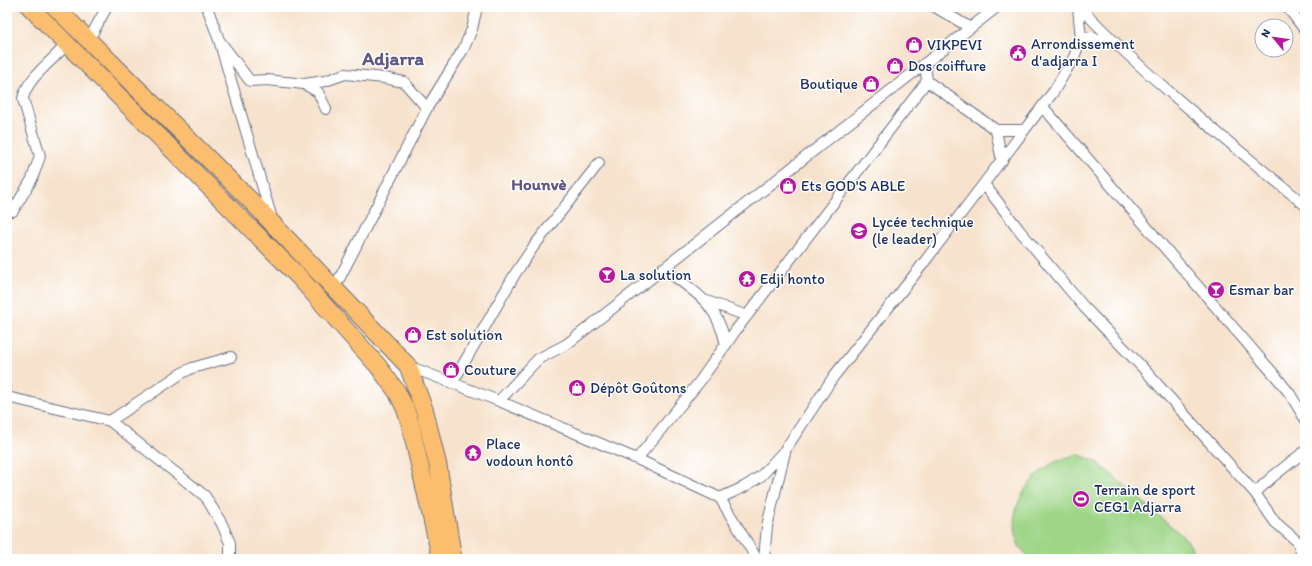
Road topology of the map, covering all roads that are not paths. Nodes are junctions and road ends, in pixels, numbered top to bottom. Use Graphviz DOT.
graph roads {
  1 [pos="30,7"];
  2 [pos="55,7"];
  3 [pos="107,7"];
  4 [pos="207,7"];
  5 [pos="477,7"];
  6 [pos="935,7"];
  7 [pos="997,7"];
  8 [pos="1079,7"];
  9 [pos="1286,7"];
  10 [pos="970,27"];
  11 [pos="1305,30"];
  12 [pos="1081,39"];
  13 [pos="88,40"];
  14 [pos="219,40"];
  15 [pos="66,45"];
  16 [pos="1116,45"];
  17 [pos="925,63"];
  18 [pos="927,81"];
  19 [pos="304,84"];
  20 [pos="1043,106"];
  21 [pos="427,108"];
  22 [pos="326,109"];
  23 [pos="996,130"];
  24 [pos="1024,130"];
  25 [pos="1002,161"];
  26 [pos="599,163"];
  27 [pos="984,184"];
  28 [pos="1305,205"];
  29 [pos="13,211"];
  30 [pos="274,225"];
  31 [pos="663,268"];
  32 [pos="334,290"];
  33 [pos="707,301"];
  34 [pos="748,316"];
  35 [pos="726,345"];
  36 [pos="231,357"];
  37 [pos="408,366"];
  38 [pos="453,382"];
  39 [pos="7,397"];
  40 [pos="499,401"];
  41 [pos="1305,419"];
  42 [pos="110,421"];
  43 [pos="785,450"];
  44 [pos="1305,451"];
  45 [pos="637,459"];
  46 [pos="1255,493"];
  47 [pos="720,498"];
  48 [pos="230,559"];
  49 [pos="441,559"];
  50 [pos="454,559"];
  51 [pos="757,559"];
  52 [pos="764,559"];
  53 [pos="1304,559"];
  1 -- 15 [label="main road"];
  2 -- 13 [label="main road"];
  3 -- 13 [label="street"];
  4 -- 14 [label="street"];
  5 -- 21 [label="street"];
  6 -- 10 [label="street"];
  7 -- 10 [label="street"];
  8 -- 12 [label="street"];
  8 -- 16 [label="street"];
  9 -- 11 [label="street"];
  10 -- 17 [label="street"];
  12 -- 16 [label="street"];
  12 -- 20 [label="street"];
  13 -- 30 [label="main road"];
  14 -- 19 [label="street"];
  14 -- 30 [label="street"];
  15 -- 29 [label="street"];
  15 -- 49 [label="main road"];
  16 -- 28 [label="street"];
  17 -- 18 [label="street"];
  17 -- 31 [label="street"];
  18 -- 23 [label="street"];
  18 -- 34 [label="street"];
  19 -- 21 [label="street"];
  19 -- 22 [label="street"];
  20 -- 24 [label="street"];
  20 -- 41 [label="street"];
  21 -- 32 [label="street"];
  23 -- 24 [label="street"];
  23 -- 25 [label="street"];
  24 -- 25 [label="street"];
  25 -- 27 [label="street"];
  26 -- 38 [label="street"];
  27 -- 43 [label="street"];
  27 -- 46 [label="street"];
  30 -- 32 [label="main road"];
  31 -- 33 [label="street"];
  31 -- 40 [label="street"];
  32 -- 37 [label="main road"];
  33 -- 34 [label="street"];
  33 -- 35 [label="street"];
  34 -- 35 [label="street"];
  35 -- 45 [label="street"];
  36 -- 42 [label="street"];
  37 -- 38 [label="street"];
  37 -- 50 [label="main road"];
  38 -- 40 [label="street"];
  39 -- 42 [label="street"];
  40 -- 45 [label="street"];
  42 -- 48 [label="street"];
  43 -- 47 [label="street"];
  43 -- 52 [label="street"];
  44 -- 46 [label="street"];
  45 -- 47 [label="street"];
  46 -- 53 [label="street"];
  47 -- 51 [label="street"];
}
